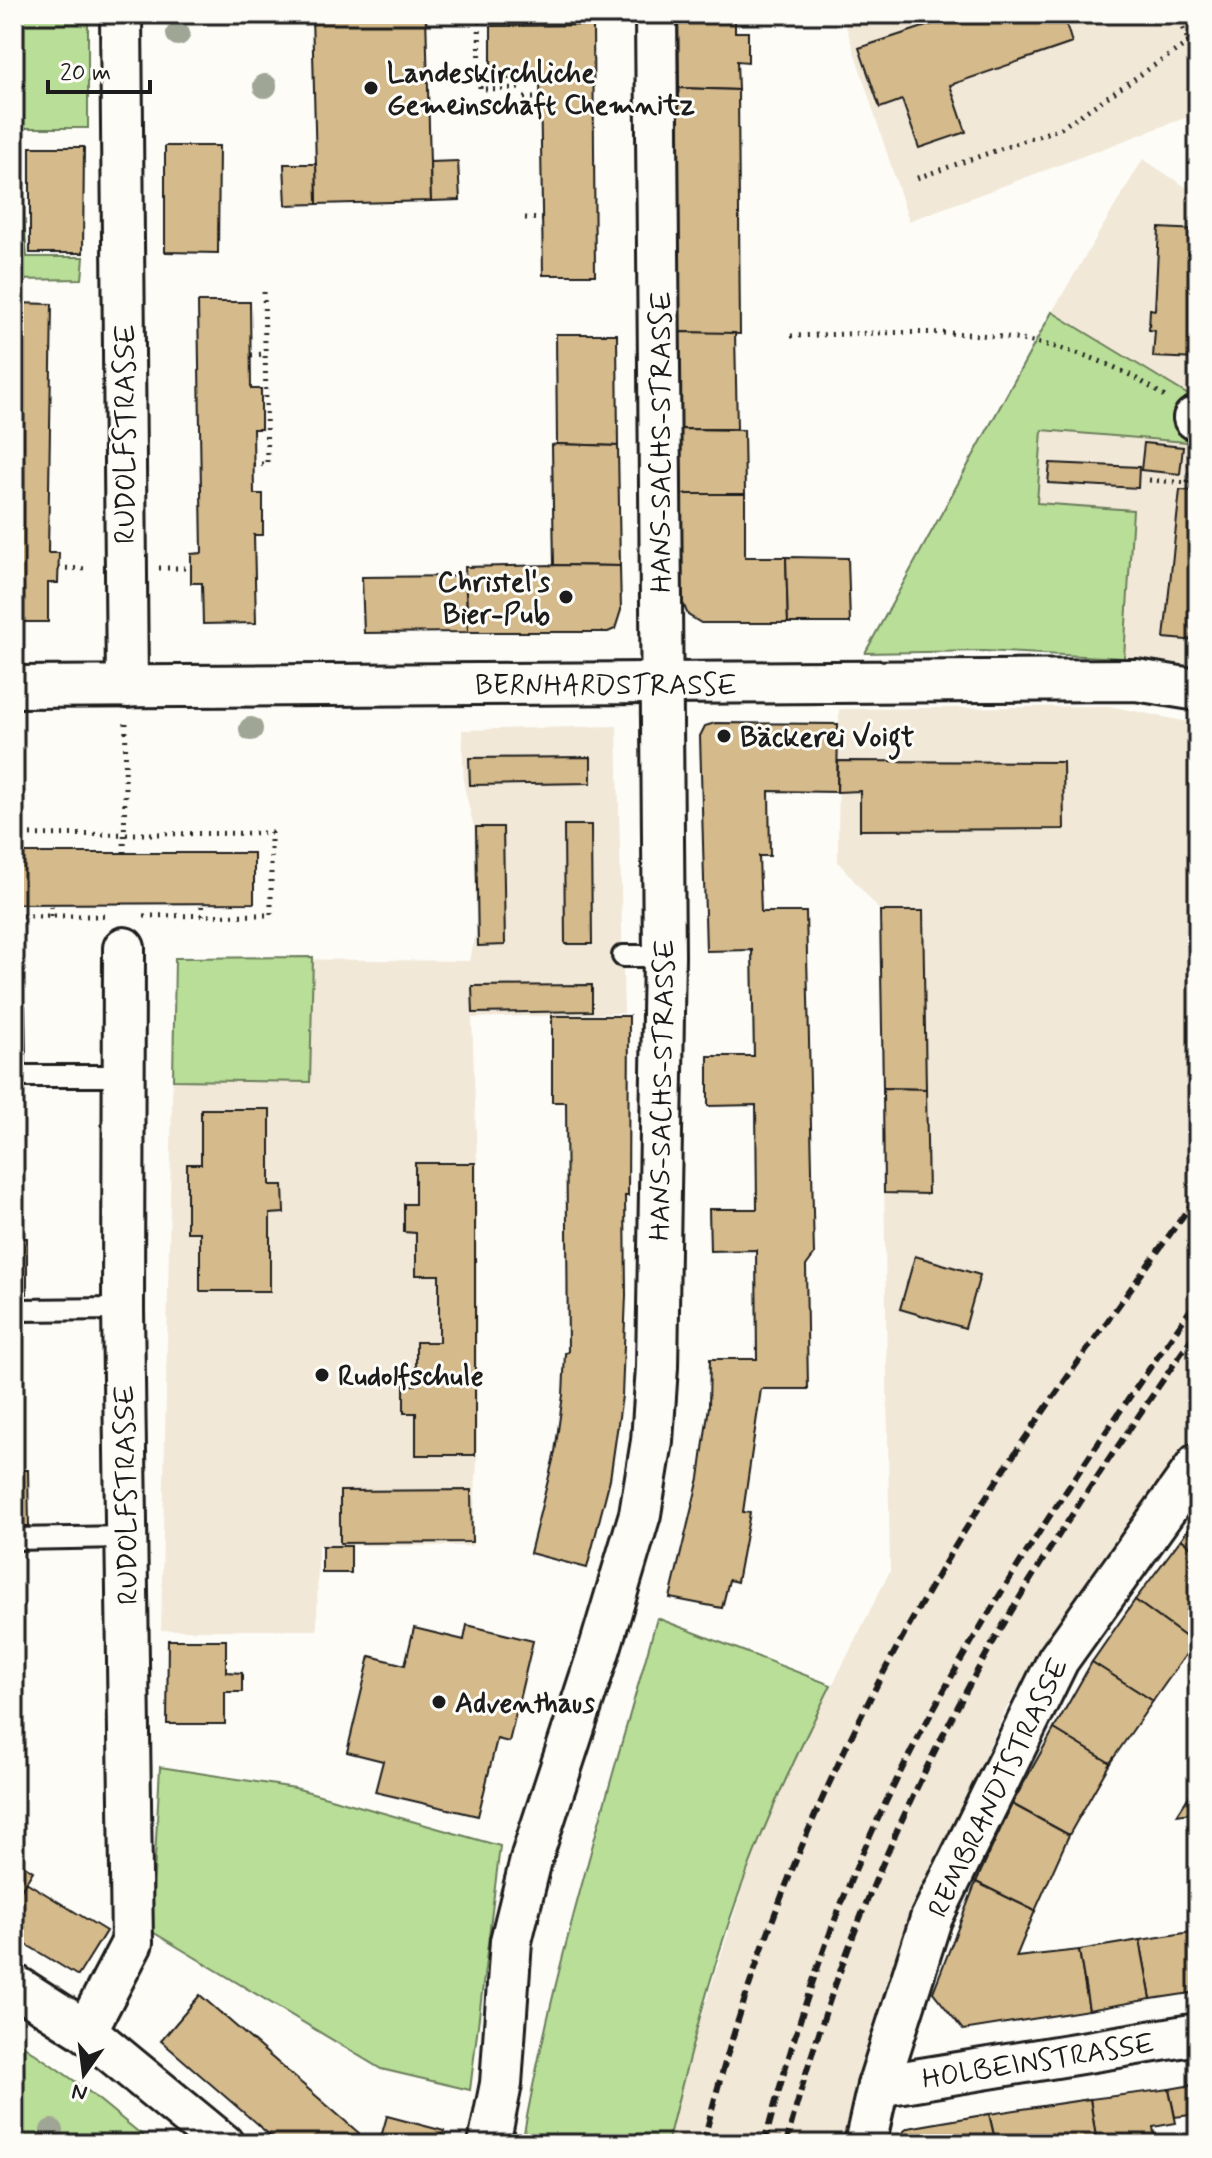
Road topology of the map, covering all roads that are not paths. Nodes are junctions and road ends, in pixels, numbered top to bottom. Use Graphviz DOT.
graph roads {
  1 [pos="121,14"];
  2 [pos="656,14"];
  3 [pos="661,683"];
  4 [pos="14,687"];
  5 [pos="127,687"];
  6 [pos="1198,690"];
  7 [pos="124,927"];
  8 [pos="623,956"];
  9 [pos="664,956"];
  10 [pos="14,1076"];
  11 [pos="124,1076"];
  12 [pos="123,1309"];
  13 [pos="14,1310"];
  14 [pos="1198,1464"];
  15 [pos="126,1537"];
  16 [pos="14,1539"];
  17 [pos="14,1985"];
  18 [pos="86,2031"];
  19 [pos="1198,2034"];
  20 [pos="878,2086"];
  21 [pos="223,2144"];
  22 [pos="489,2144"];
  23 [pos="865,2144"];
  1 -- 5 [label="street, RUDOLFSTRASSE"];
  2 -- 3 [label="street, HANS-SACHS-STRASSE"];
  3 -- 5 [label="street, BERNHARDSTRASSE"];
  3 -- 6 [label="street, BERNHARDSTRASSE"];
  3 -- 9 [label="street, HANS-SACHS-STRASSE"];
  4 -- 5 [label="street, BERNHARDSTRASSE"];
  7 -- 11 [label="street, RUDOLFSTRASSE"];
  8 -- 9 [label="lane"];
  9 -- 22 [label="street, HANS-SACHS-STRASSE"];
  10 -- 11 [label="lane"];
  11 -- 12 [label="street, RUDOLFSTRASSE"];
  12 -- 13 [label="lane"];
  12 -- 15 [label="street, RUDOLFSTRASSE"];
  14 -- 20 [label="street, REMBRANDTSTRASSE"];
  15 -- 16 [label="lane"];
  15 -- 18 [label="street, RUDOLFSTRASSE"];
  17 -- 18 [label="street"];
  18 -- 21 [label="street"];
  19 -- 20 [label="street, HOLBEINSTRASSE"];
  20 -- 23 [label="street, REMBRANDTSTRASSE"];
}
